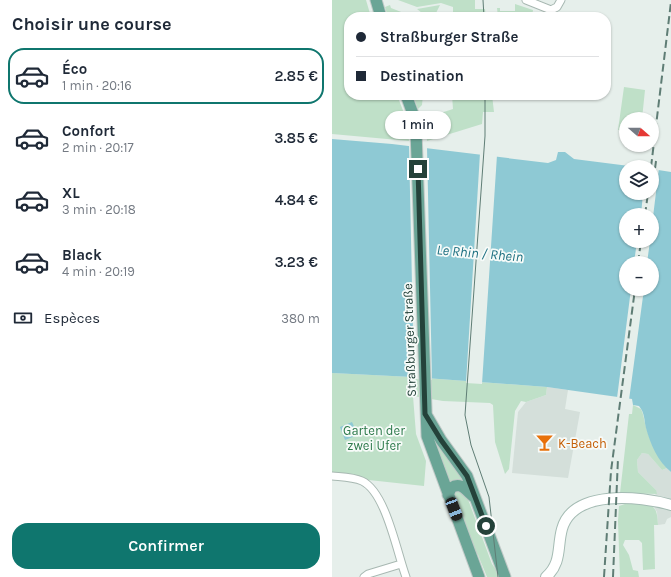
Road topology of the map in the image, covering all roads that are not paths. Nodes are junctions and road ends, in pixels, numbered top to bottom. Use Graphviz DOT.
graph roads {
  1 [pos="376,0"];
  2 [pos="526,0"];
  3 [pos="561,0"];
  4 [pos="380,12"];
  5 [pos="408,100"];
  6 [pos="425,414"];
  7 [pos="332,476"];
  8 [pos="448,495"];
  9 [pos="475,498"];
  10 [pos="671,505"];
  11 [pos="401,564"];
  12 [pos="364,577"];
  13 [pos="406,577"];
  14 [pos="479,577"];
  15 [pos="505,577"];
  16 [pos="546,577"];
  1 -- 4 [label="main road"];
  2 -- 3 [label="street"];
  5 -- 6 [label="main road, Straßburger Straße"];
  6 -- 8 [label="main road, Straßburger Straße"];
  6 -- 9 [label="main road, Straßburger Straße"];
  7 -- 11 [label="street"];
  8 -- 9 [label="main road"];
  8 -- 14 [label="main road, Straßburger Straße"];
  9 -- 15 [label="main road, Straßburger Straße"];
  10 -- 16 [label="street"];
  11 -- 12 [label="street"];
  11 -- 13 [label="street"];
}
